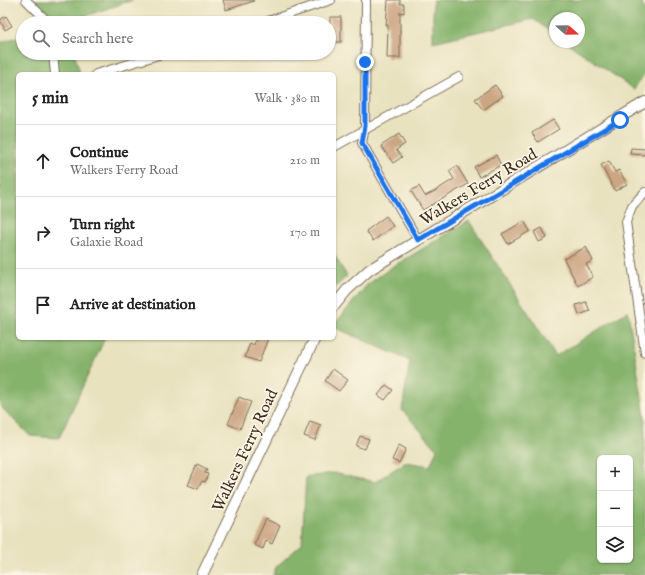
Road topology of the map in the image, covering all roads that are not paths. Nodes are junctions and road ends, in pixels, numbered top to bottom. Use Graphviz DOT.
graph roads {
  1 [pos="26,0"];
  2 [pos="332,0"];
  3 [pos="366,0"];
  4 [pos="42,16"];
  5 [pos="283,16"];
  6 [pos="54,60"];
  7 [pos="142,60"];
  8 [pos="55,72"];
  9 [pos="103,72"];
  10 [pos="459,77"];
  11 [pos="643,107"];
  12 [pos="364,131"];
  13 [pos="336,146"];
  14 [pos="645,192"];
  15 [pos="418,240"];
  16 [pos="336,304"];
  17 [pos="314,340"];
  18 [pos="645,353"];
  19 [pos="202,575"];
  1 -- 4 [label="street"];
  2 -- 5 [label="street"];
  3 -- 12 [label="street"];
  6 -- 8 [label="street"];
  7 -- 9 [label="street"];
  10 -- 12 [label="street"];
  11 -- 15 [label="street, Walkers Ferry Road"];
  12 -- 13 [label="street"];
  12 -- 15 [label="street"];
  14 -- 18 [label="street"];
  15 -- 16 [label="street, Walkers Ferry Road"];
  17 -- 19 [label="street, Walkers Ferry Road"];
}
